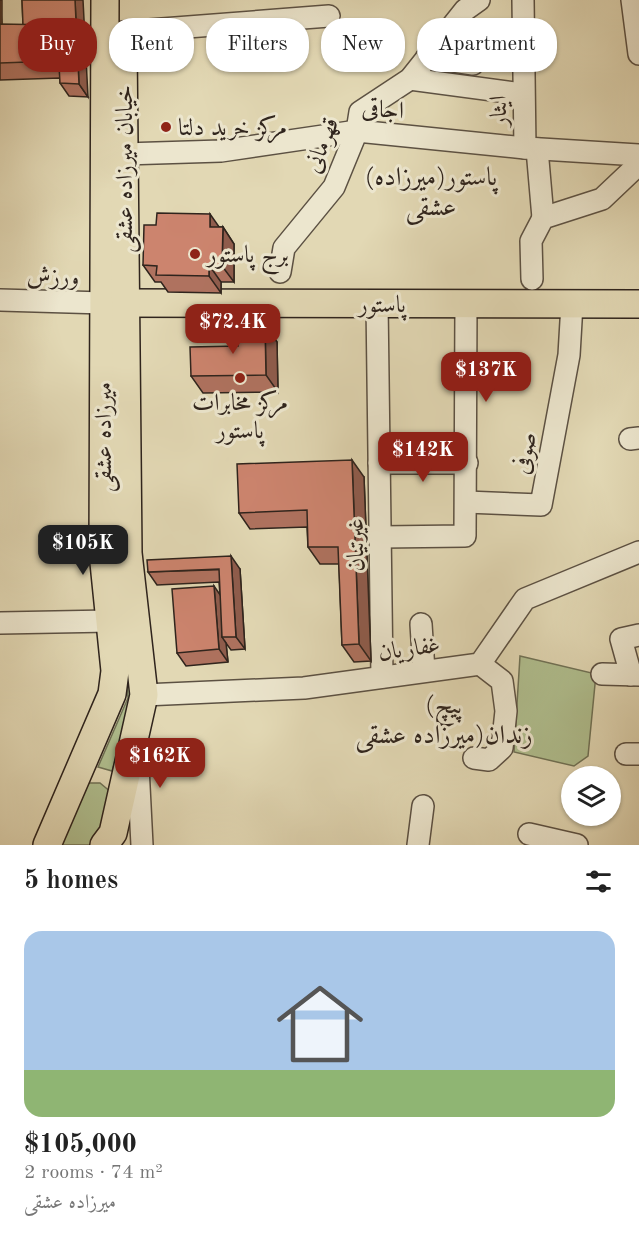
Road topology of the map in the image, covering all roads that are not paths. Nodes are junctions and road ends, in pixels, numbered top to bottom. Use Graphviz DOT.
graph roads {
  1 [pos="105,0"];
  2 [pos="123,0"];
  3 [pos="479,0"];
  4 [pos="523,0"];
  5 [pos="632,0"];
  6 [pos="329,16"];
  7 [pos="123,18"];
  8 [pos="459,18"];
  9 [pos="194,26"];
  10 [pos="639,54"];
  11 [pos="417,70"];
  12 [pos="123,72"];
  13 [pos="410,79"];
  14 [pos="522,94"];
  15 [pos="357,132"];
  16 [pos="531,149"];
  17 [pos="124,154"];
  18 [pos="639,155"];
  19 [pos="639,165"];
  20 [pos="543,218"];
  21 [pos="125,243"];
  22 [pos="280,272"];
  23 [pos="532,279"];
  24 [pos="0,300"];
  25 [pos="115,303"];
  26 [pos="168,303"];
  27 [pos="377,303"];
  28 [pos="466,304"];
  29 [pos="572,304"];
  30 [pos="639,304"];
  31 [pos="379,463"];
  32 [pos="467,463"];
  33 [pos="466,502"];
  34 [pos="381,537"];
  35 [pos="639,552"];
  36 [pos="115,553"];
  37 [pos="110,621"];
  38 [pos="0,622"];
  39 [pos="421,624"];
  40 [pos="639,635"];
  41 [pos="480,664"];
  42 [pos="424,671"];
  43 [pos="602,674"];
  44 [pos="635,675"];
  45 [pos="382,677"];
  46 [pos="144,695"];
  47 [pos="135,732"];
  48 [pos="474,758"];
  49 [pos="75,779"];
  50 [pos="121,794"];
  51 [pos="423,806"];
  52 [pos="530,834"];
  53 [pos="44,841"];
  54 [pos="104,845"];
  55 [pos="142,845"];
  56 [pos="418,845"];
  57 [pos="577,845"];
  1 -- 25 [label="main road, خیابان میرزاده عشقی"];
  2 -- 7 [label="main road, خیابان میرزاده عشقی"];
  3 -- 8 [label="street, قهرمانی"];
  4 -- 14 [label="street, ایثار"];
  5 -- 10 [label="street"];
  6 -- 9 [label="street"];
  11 -- 13 [label="street, قهرمانی"];
  12 -- 17 [label="main road, خیابان میرزاده عشقی"];
  13 -- 14 [label="street"];
  13 -- 15 [label="street, قهرمانی"];
  14 -- 16 [label="street, ایثار"];
  15 -- 16 [label="street, اجاقی"];
  15 -- 17 [label="street, اجاقی"];
  15 -- 22 [label="street, قهرمانی"];
  16 -- 18 [label="street, اجاقی"];
  16 -- 20 [label="street, ایثار"];
  17 -- 21 [label="main road, خیابان میرزاده عشقی"];
  19 -- 20 [label="street"];
  20 -- 23 [label="street"];
  21 -- 25 [label="main road, خیابان میرزاده عشقی"];
  21 -- 26 [label="main road"];
  24 -- 25 [label="street, ورزش"];
  25 -- 26 [label="main road, پاستور"];
  25 -- 36 [label="main road, میرزاده عشقی"];
  26 -- 27 [label="main road, پاستور"];
  27 -- 28 [label="main road, پاستور"];
  27 -- 31 [label="street, غیرتیان"];
  28 -- 29 [label="main road, پاستور"];
  28 -- 32 [label="street"];
  29 -- 30 [label="main road, پاستور"];
  29 -- 33 [label="street, صوفی"];
  31 -- 32 [label="street"];
  31 -- 34 [label="street, غیرتیان"];
  32 -- 33 [label="street"];
  33 -- 34 [label="street"];
  34 -- 45 [label="street, غیرتیان"];
  35 -- 41 [label="street"];
  36 -- 37 [label="main road, میرزاده عشقی"];
  36 -- 46 [label="main road, میرزاده عشقی"];
  37 -- 38 [label="street"];
  37 -- 49 [label="main road, میرزاده عشقی"];
  39 -- 42 [label="street"];
  40 -- 44 [label="street"];
  41 -- 42 [label="street, غفاریان"];
  41 -- 48 [label="street"];
  42 -- 45 [label="street, غفاریان"];
  43 -- 44 [label="street"];
  45 -- 46 [label="street, غفاریان"];
  46 -- 47 [label="main road, میرزاده عشقی"];
  47 -- 50 [label="main road, میرزاده عشقی"];
  47 -- 55 [label="street"];
  49 -- 50 [label="main road"];
  49 -- 53 [label="main road, میرزاده عشقی"];
  50 -- 54 [label="main road, میرزاده عشقی"];
  51 -- 56 [label="street"];
  52 -- 57 [label="street"];
}
